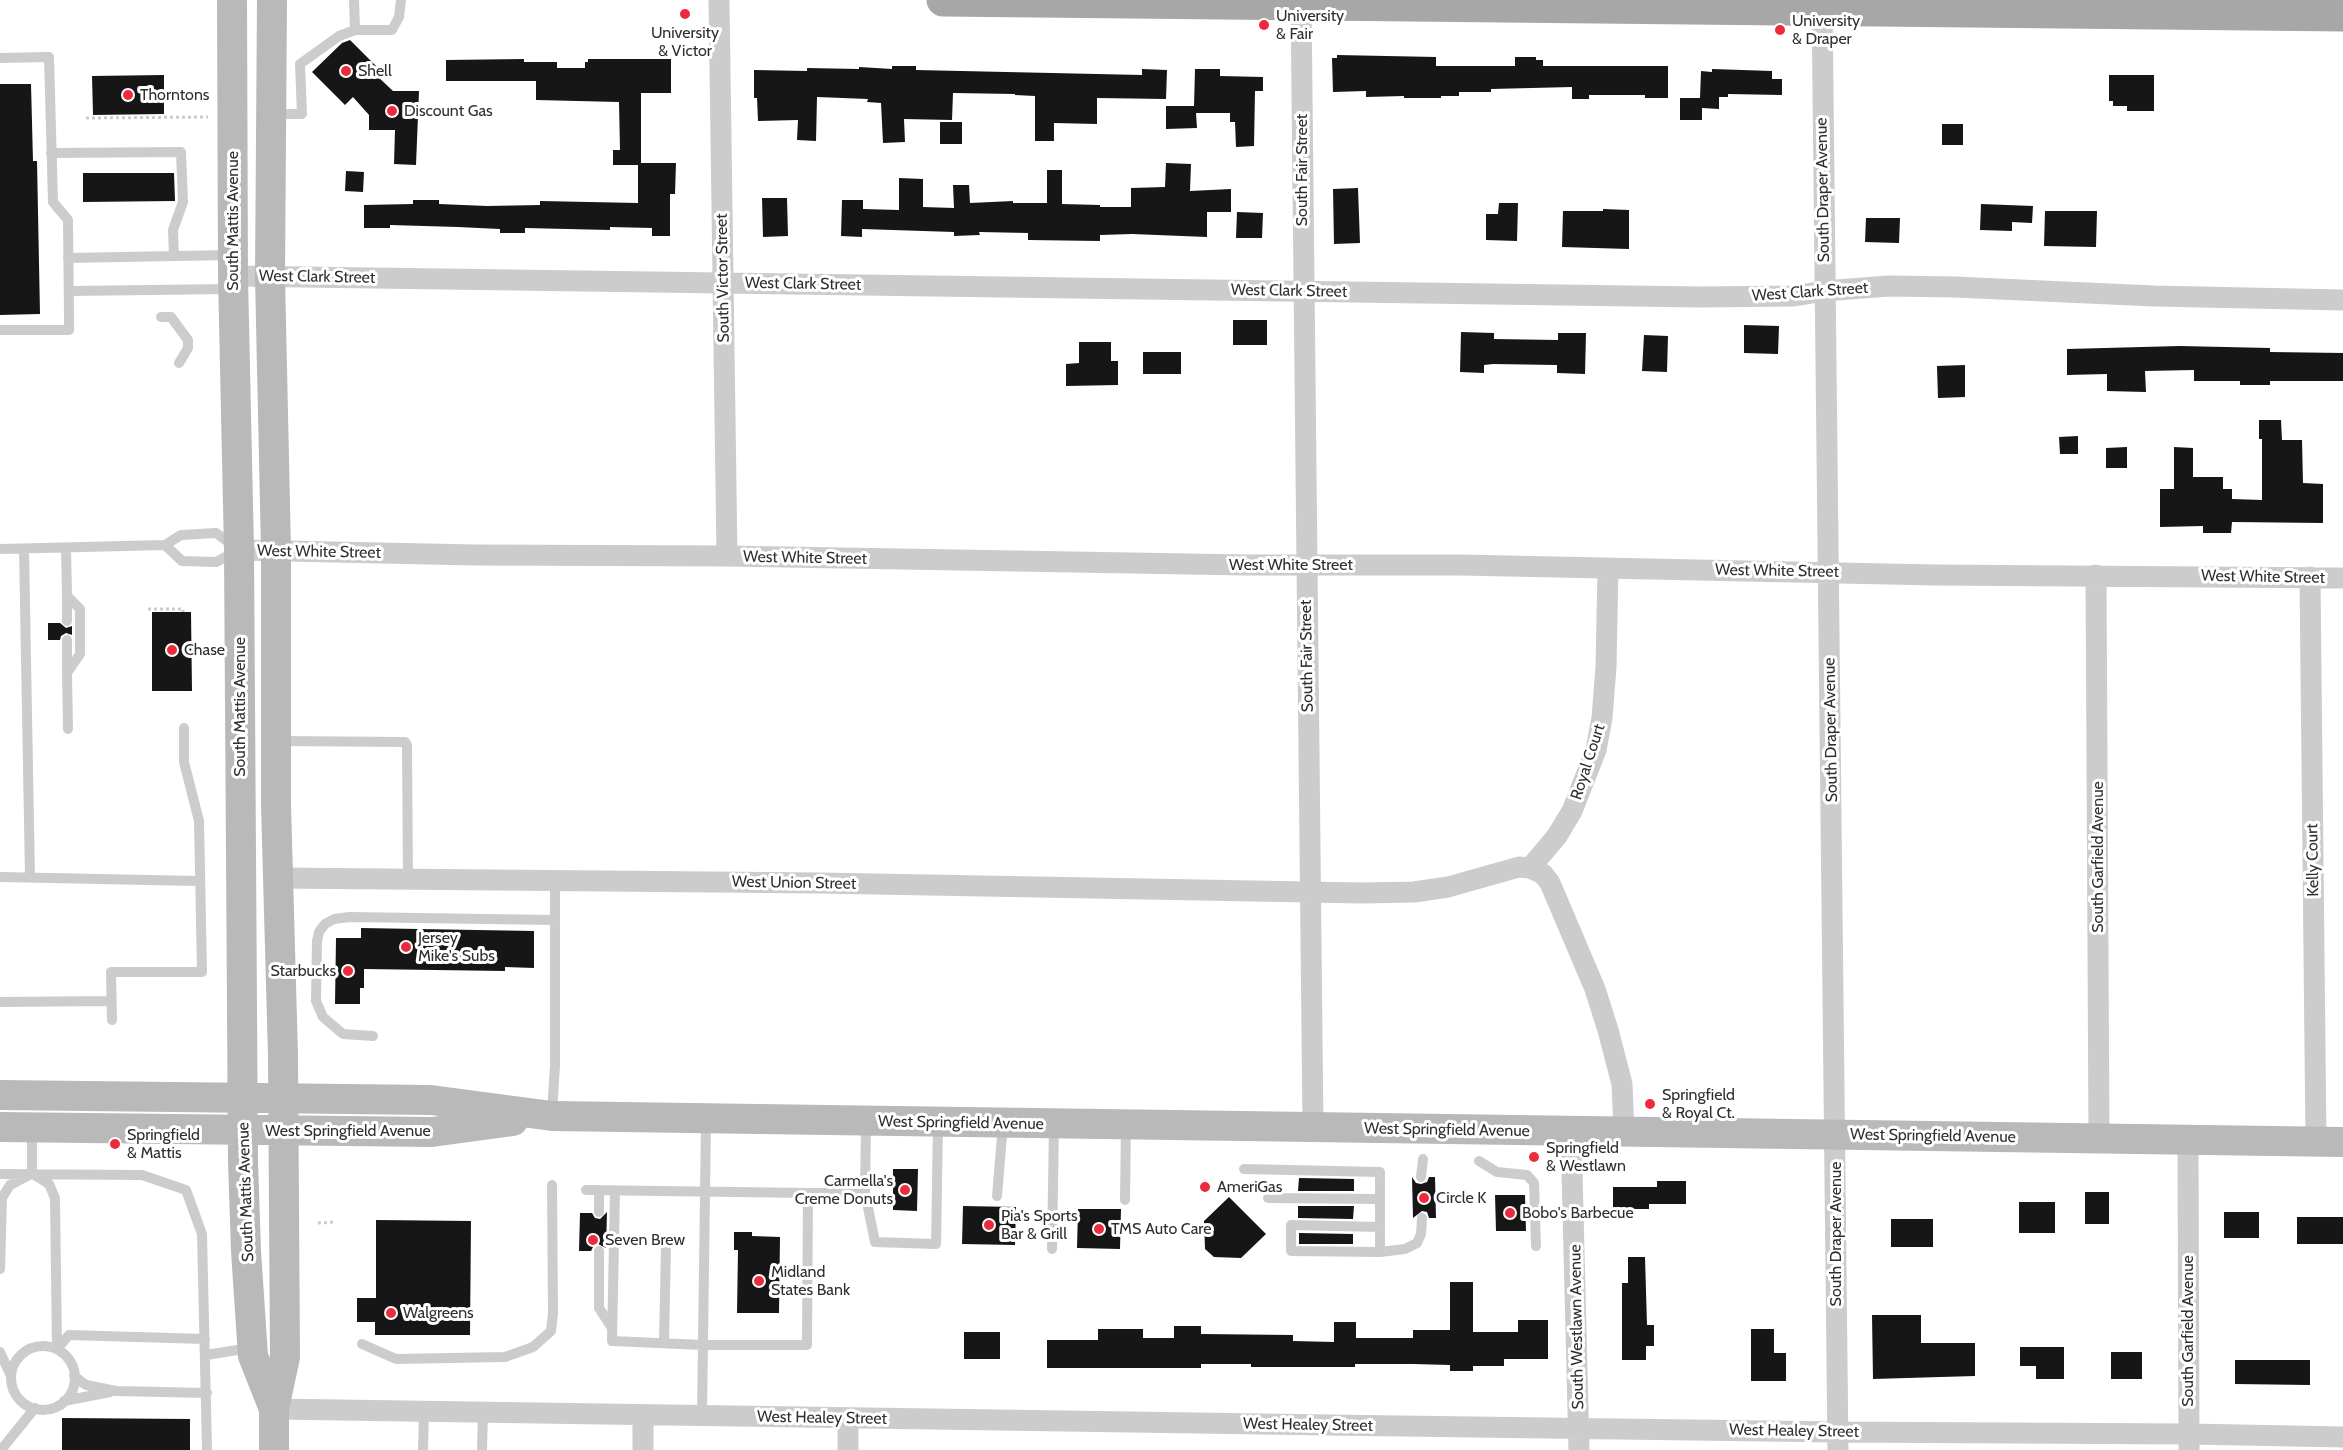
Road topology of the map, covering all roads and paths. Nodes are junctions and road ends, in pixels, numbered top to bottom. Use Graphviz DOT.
graph roads {
  1 [pos="232,0"];
  2 [pos="272,0"];
  3 [pos="354,0"];
  4 [pos="401,0"];
  5 [pos="719,0"];
  6 [pos="942,0"];
  7 [pos="1301,2"];
  8 [pos="1822,5"];
  9 [pos="2217,7"];
  10 [pos="2343,15"];
  11 [pos="355,30"];
  12 [pos="0,58"];
  13 [pos="283,90"];
  14 [pos="208,117"];
  15 [pos="86,118"];
  16 [pos="51,153"];
  17 [pos="174,256"];
  18 [pos="68,258"];
  19 [pos="234,273"];
  20 [pos="270,277"];
  21 [pos="723,283"];
  22 [pos="69,291"];
  23 [pos="1303,291"];
  24 [pos="1824,291"];
  25 [pos="2343,300"];
  26 [pos="161,317"];
  27 [pos="0,330"];
  28 [pos="179,363"];
  29 [pos="165,545"];
  30 [pos="66,548"];
  31 [pos="0,549"];
  32 [pos="24,549"];
  33 [pos="239,550"];
  34 [pos="276,550"];
  35 [pos="727,556"];
  36 [pos="1306,565"];
  37 [pos="1608,568"];
  38 [pos="1828,572"];
  39 [pos="2096,575"];
  40 [pos="2310,578"];
  41 [pos="2343,578"];
  42 [pos="66,596"];
  43 [pos="148,609"];
  44 [pos="183,612"];
  45 [pos="66,621"];
  46 [pos="67,640"];
  47 [pos="68,673"];
  48 [pos="184,728"];
  49 [pos="68,729"];
  50 [pos="275,741"];
  51 [pos="1530,868"];
  52 [pos="0,877"];
  53 [pos="30,877"];
  54 [pos="278,878"];
  55 [pos="408,880"];
  56 [pos="199,881"];
  57 [pos="555,881"];
  58 [pos="1310,892"];
  59 [pos="555,920"];
  60 [pos="111,1000"];
  61 [pos="0,1002"];
  62 [pos="112,1020"];
  63 [pos="373,1036"];
  64 [pos="0,1095"];
  65 [pos="243,1098"];
  66 [pos="282,1099"];
  67 [pos="552,1116"];
  68 [pos="706,1119"];
  69 [pos="866,1122"];
  70 [pos="938,1123"];
  71 [pos="1004,1124"];
  72 [pos="1054,1124"];
  73 [pos="1126,1125"];
  74 [pos="0,1127"];
  75 [pos="32,1128"];
  76 [pos="1313,1128"];
  77 [pos="243,1131"];
  78 [pos="283,1132"];
  79 [pos="1571,1132"];
  80 [pos="1624,1132"];
  81 [pos="1836,1134"];
  82 [pos="2099,1138"];
  83 [pos="2188,1139"];
  84 [pos="2330,1142"];
  85 [pos="1423,1159"];
  86 [pos="1479,1161"];
  87 [pos="1244,1169"];
  88 [pos="32,1173"];
  89 [pos="0,1174"];
  90 [pos="1421,1177"];
  91 [pos="552,1185"];
  92 [pos="586,1190"];
  93 [pos="599,1190"];
  94 [pos="615,1191"];
  95 [pos="706,1192"];
  96 [pos="808,1193"];
  97 [pos="865,1193"];
  98 [pos="997,1196"];
  99 [pos="1268,1198"];
  100 [pos="1380,1199"];
  101 [pos="1125,1200"];
  102 [pos="599,1212"];
  103 [pos="1422,1218"];
  104 [pos="335,1222"];
  105 [pos="318,1223"];
  106 [pos="1380,1227"];
  107 [pos="666,1246"];
  108 [pos="1536,1246"];
  109 [pos="1052,1249"];
  110 [pos="599,1251"];
  111 [pos="1380,1252"];
  112 [pos="0,1269"];
  113 [pos="612,1328"];
  114 [pos="205,1339"];
  115 [pos="664,1343"];
  116 [pos="362,1344"];
  117 [pos="703,1345"];
  118 [pos="253,1348"];
  119 [pos="57,1349"];
  120 [pos="0,1352"];
  121 [pos="206,1356"];
  122 [pos="11,1376"];
  123 [pos="74,1376"];
  124 [pos="116,1391"];
  125 [pos="207,1393"];
  126 [pos="64,1401"];
  127 [pos="35,1408"];
  128 [pos="274,1409"];
  129 [pos="424,1412"];
  130 [pos="483,1413"];
  131 [pos="643,1415"];
  132 [pos="702,1416"];
  133 [pos="848,1418"];
  134 [pos="1579,1428"];
  135 [pos="2343,1437"];
  136 [pos="1838,1441"];
  137 [pos="2189,1442"];
  138 [pos="1,1450"];
  139 [pos="207,1450"];
  140 [pos="274,1450"];
  141 [pos="423,1450"];
  142 [pos="482,1450"];
  143 [pos="643,1450"];
  144 [pos="848,1450"];
  145 [pos="1579,1450"];
  1 -- 19 [label="main road, South Mattis Avenue"];
  2 -- 13 [label="main road, South Mattis Avenue"];
  3 -- 11 [label="lane"];
  4 -- 11 [label="lane"];
  5 -- 21 [label="street, South Victor Street"];
  6 -- 7 [label="main road"];
  7 -- 8 [label="main road"];
  7 -- 23 [label="street, South Fair Street"];
  8 -- 9 [label="main road"];
  8 -- 24 [label="street, South Draper Avenue"];
  9 -- 10 [label="main road"];
  11 -- 13 [label="lane"];
  12 -- 16 [label="lane"];
  13 -- 13 [label="lane"];
  13 -- 20 [label="main road, South Mattis Avenue"];
  14 -- 15 [label="path"];
  16 -- 17 [label="lane"];
  16 -- 18 [label="lane"];
  17 -- 18 [label="lane"];
  17 -- 19 [label="lane"];
  18 -- 22 [label="lane"];
  19 -- 20 [label="street, West Clark Street"];
  19 -- 22 [label="lane"];
  19 -- 33 [label="main road, South Mattis Avenue"];
  20 -- 21 [label="street, West Clark Street"];
  20 -- 34 [label="main road, South Mattis Avenue"];
  21 -- 23 [label="street, West Clark Street"];
  21 -- 35 [label="street, South Victor Street"];
  22 -- 27 [label="lane"];
  23 -- 24 [label="street, West Clark Street"];
  23 -- 36 [label="street, South Fair Street"];
  24 -- 25 [label="street, West Clark Street"];
  24 -- 38 [label="street, South Draper Avenue"];
  26 -- 28 [label="lane"];
  29 -- 30 [label="lane"];
  29 -- 33 [label="lane"];
  29 -- 33 [label="lane"];
  30 -- 32 [label="lane"];
  30 -- 42 [label="lane"];
  31 -- 32 [label="lane"];
  32 -- 53 [label="lane"];
  33 -- 34 [label="street, West White Street"];
  33 -- 65 [label="main road, South Mattis Avenue"];
  34 -- 35 [label="street, West White Street"];
  34 -- 50 [label="main road, South Mattis Avenue"];
  35 -- 36 [label="street, West White Street"];
  36 -- 37 [label="street, West White Street"];
  36 -- 58 [label="street, South Fair Street"];
  37 -- 38 [label="street, West White Street"];
  37 -- 51 [label="street, Royal Court"];
  38 -- 39 [label="street, West White Street"];
  38 -- 81 [label="street, South Draper Avenue"];
  39 -- 40 [label="street, West White Street"];
  39 -- 82 [label="street, South Garfield Avenue"];
  40 -- 41 [label="street, West White Street"];
  40 -- 84 [label="street, Kelly Court"];
  42 -- 45 [label="lane"];
  42 -- 47 [label="lane"];
  43 -- 44 [label="path"];
  46 -- 47 [label="lane"];
  47 -- 49 [label="lane"];
  48 -- 56 [label="lane"];
  50 -- 54 [label="main road, South Mattis Avenue"];
  50 -- 55 [label="lane"];
  51 -- 58 [label="street"];
  51 -- 80 [label="street"];
  52 -- 53 [label="lane"];
  53 -- 56 [label="lane"];
  54 -- 55 [label="street, West Union Street"];
  54 -- 66 [label="main road, South Mattis Avenue"];
  55 -- 57 [label="street, West Union Street"];
  56 -- 60 [label="lane"];
  57 -- 58 [label="street, West Union Street"];
  57 -- 59 [label="lane"];
  58 -- 76 [label="street, South Fair Street"];
  59 -- 63 [label="lane"];
  59 -- 67 [label="lane"];
  60 -- 61 [label="lane"];
  60 -- 62 [label="lane"];
  64 -- 65 [label="main road, West Springfield Avenue"];
  65 -- 66 [label="main road, West Springfield Avenue"];
  65 -- 77 [label="main road, South Mattis Avenue"];
  66 -- 67 [label="main road, West Springfield Avenue"];
  66 -- 78 [label="main road, South Mattis Avenue"];
  67 -- 68 [label="main road, West Springfield Avenue"];
  67 -- 78 [label="main road, West Springfield Avenue"];
  68 -- 69 [label="main road, West Springfield Avenue"];
  68 -- 95 [label="lane"];
  69 -- 70 [label="main road, West Springfield Avenue"];
  69 -- 97 [label="lane"];
  70 -- 71 [label="main road, West Springfield Avenue"];
  70 -- 97 [label="lane"];
  71 -- 72 [label="main road, West Springfield Avenue"];
  71 -- 98 [label="lane"];
  72 -- 73 [label="main road, West Springfield Avenue"];
  72 -- 109 [label="lane"];
  73 -- 76 [label="main road, West Springfield Avenue"];
  73 -- 101 [label="lane"];
  74 -- 75 [label="main road, West Springfield Avenue"];
  75 -- 77 [label="main road, West Springfield Avenue"];
  75 -- 88 [label="lane"];
  76 -- 79 [label="main road, West Springfield Avenue"];
  77 -- 78 [label="main road, West Springfield Avenue"];
  77 -- 118 [label="main road, South Mattis Avenue"];
  78 -- 128 [label="main road, South Mattis Avenue"];
  79 -- 80 [label="main road, West Springfield Avenue"];
  79 -- 134 [label="street, South Westlawn Avenue"];
  80 -- 81 [label="main road, West Springfield Avenue"];
  81 -- 82 [label="main road, West Springfield Avenue"];
  81 -- 136 [label="street, South Draper Avenue"];
  82 -- 83 [label="main road, West Springfield Avenue"];
  83 -- 84 [label="main road, West Springfield Avenue"];
  83 -- 137 [label="street, South Garfield Avenue"];
  85 -- 90 [label="lane"];
  86 -- 108 [label="lane"];
  87 -- 100 [label="lane"];
  88 -- 89 [label="lane"];
  88 -- 112 [label="lane"];
  88 -- 114 [label="lane"];
  88 -- 119 [label="lane"];
  91 -- 116 [label="lane"];
  92 -- 93 [label="lane"];
  93 -- 94 [label="lane"];
  93 -- 102 [label="lane"];
  94 -- 95 [label="lane"];
  94 -- 113 [label="lane"];
  95 -- 96 [label="lane"];
  95 -- 117 [label="lane"];
  96 -- 97 [label="lane"];
  96 -- 117 [label="lane"];
  99 -- 100 [label="lane"];
  100 -- 106 [label="lane"];
  103 -- 111 [label="lane"];
  104 -- 105 [label="path"];
  106 -- 111 [label="lane"];
  106 -- 111 [label="lane"];
  107 -- 115 [label="lane"];
  110 -- 113 [label="lane"];
  113 -- 115 [label="lane"];
  114 -- 119 [label="lane"];
  114 -- 121 [label="lane"];
  115 -- 117 [label="lane"];
  117 -- 132 [label="lane"];
  118 -- 121 [label="lane"];
  118 -- 128 [label="main road, South Mattis Avenue"];
  119 -- 122 [label="lane"];
  119 -- 123 [label="lane"];
  120 -- 122 [label="lane"];
  121 -- 125 [label="lane"];
  122 -- 127 [label="lane"];
  123 -- 124 [label="lane"];
  123 -- 126 [label="lane"];
  124 -- 125 [label="lane"];
  124 -- 126 [label="lane"];
  125 -- 139 [label="lane"];
  126 -- 127 [label="lane"];
  127 -- 138 [label="lane"];
  128 -- 129 [label="street, West Healey Street"];
  128 -- 140 [label="main road, South Mattis Avenue"];
  129 -- 130 [label="street, West Healey Street"];
  129 -- 141 [label="lane"];
  130 -- 131 [label="street, West Healey Street"];
  130 -- 142 [label="lane"];
  131 -- 132 [label="street, West Healey Street"];
  131 -- 143 [label="street"];
  132 -- 133 [label="street, West Healey Street"];
  133 -- 134 [label="street, West Healey Street"];
  133 -- 144 [label="street"];
  134 -- 136 [label="street, West Healey Street"];
  134 -- 145 [label="street, South Westlawn Avenue"];
  135 -- 137 [label="street, West Healey Street"];
  136 -- 137 [label="street, West Healey Street"];
}
